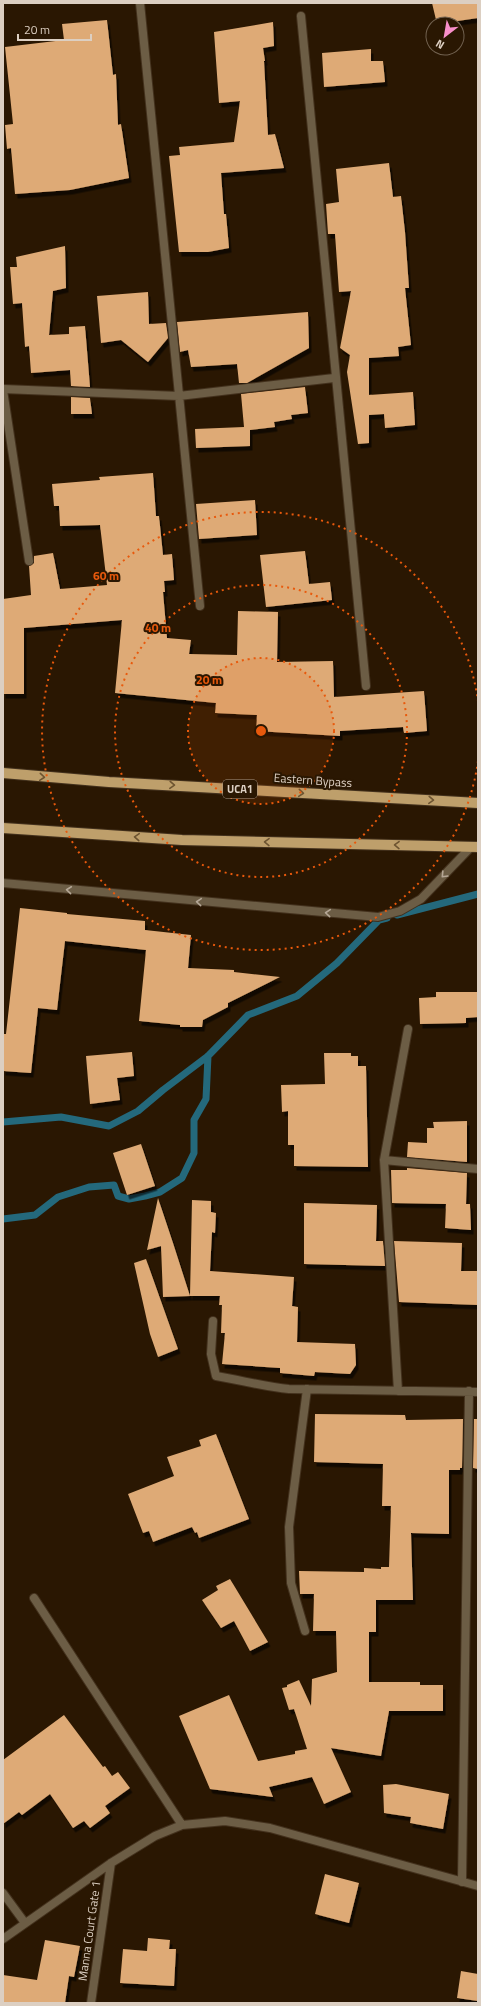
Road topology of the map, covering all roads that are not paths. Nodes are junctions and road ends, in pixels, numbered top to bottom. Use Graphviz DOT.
graph roads {
  1 [pos="140,3"];
  2 [pos="301,16"];
  3 [pos="334,378"];
  4 [pos="3,390"];
  5 [pos="179,396"];
  6 [pos="29,561"];
  7 [pos="200,606"];
  8 [pos="366,686"];
  9 [pos="3,773"];
  10 [pos="478,803"];
  11 [pos="3,828"];
  12 [pos="475,847"];
  13 [pos="3,883"];
  14 [pos="408,1029"];
  15 [pos="384,1160"];
  16 [pos="478,1169"];
  17 [pos="213,1321"];
  18 [pos="306,1389"];
  19 [pos="398,1391"];
  20 [pos="469,1392"];
  21 [pos="478,1392"];
  22 [pos="34,1598"];
  23 [pos="305,1631"];
  24 [pos="182,1824"];
  25 [pos="111,1863"];
  26 [pos="462,1882"];
  27 [pos="478,1886"];
  28 [pos="3,1893"];
  29 [pos="26,1923"];
  30 [pos="3,1939"];
  31 [pos="91,2003"];
  1 -- 5 [label="street"];
  2 -- 3 [label="street"];
  3 -- 5 [label="street"];
  3 -- 8 [label="street"];
  4 -- 5 [label="street"];
  4 -- 6 [label="street"];
  5 -- 7 [label="street"];
  9 -- 10 [label="main road, Eastern Bypass / UCA1, one-way"];
  12 -- 11 [label="main road, one-way"];
  12 -- 13 [label="street, one-way"];
  14 -- 15 [label="street"];
  15 -- 16 [label="street"];
  15 -- 19 [label="street"];
  17 -- 18 [label="street"];
  18 -- 19 [label="street"];
  18 -- 23 [label="street"];
  19 -- 20 [label="street"];
  20 -- 21 [label="street"];
  20 -- 26 [label="street"];
  22 -- 24 [label="street"];
  24 -- 25 [label="street"];
  24 -- 26 [label="street"];
  25 -- 29 [label="street"];
  25 -- 31 [label="street, Manna Court Gate 1"];
  26 -- 27 [label="street"];
  28 -- 29 [label="street"];
  29 -- 30 [label="street"];
}
